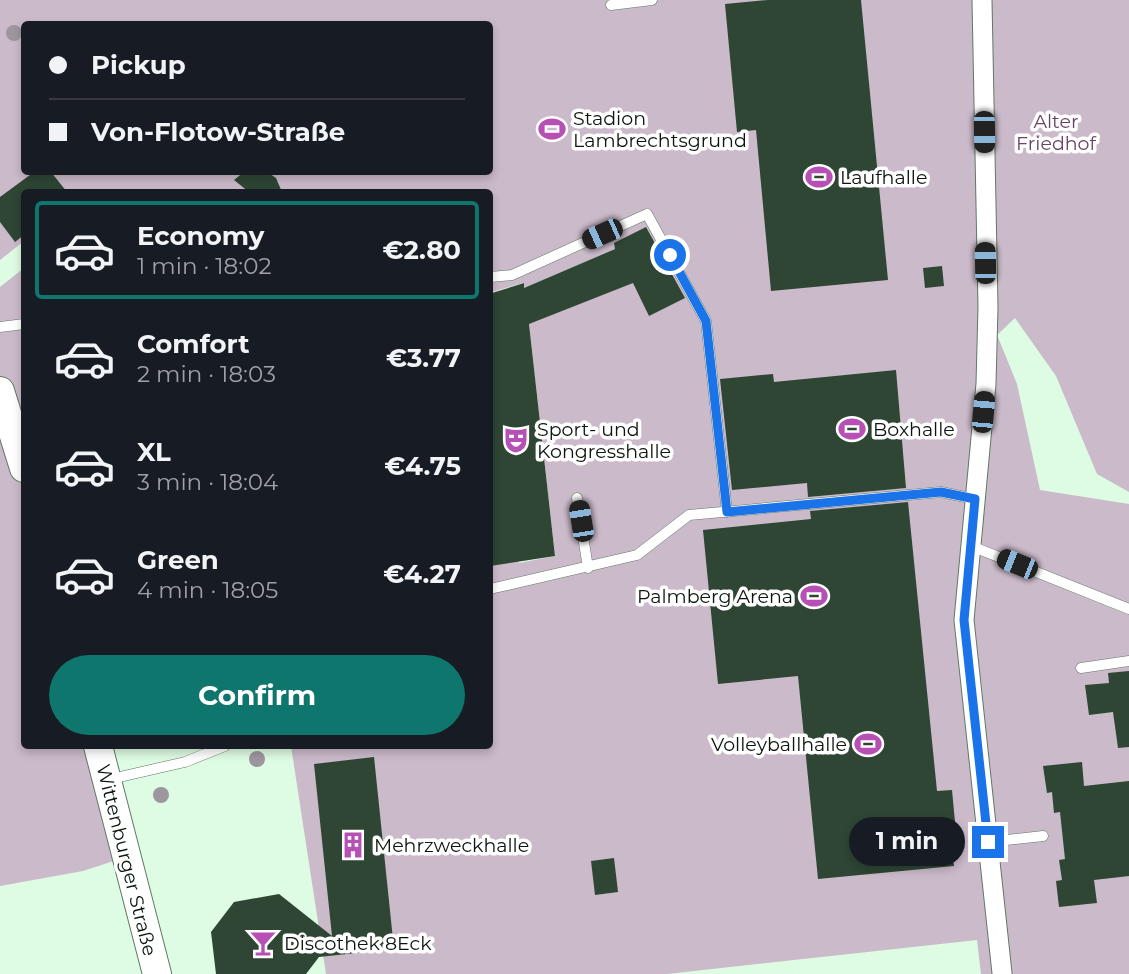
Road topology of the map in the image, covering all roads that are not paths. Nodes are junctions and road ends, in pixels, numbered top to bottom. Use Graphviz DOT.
graph roads {
  1 [pos="652,0"];
  2 [pos="982,0"];
  3 [pos="611,5"];
  4 [pos="493,277"];
  5 [pos="21,324"];
  6 [pos="0,327"];
  7 [pos="0,391"];
  8 [pos="21,458"];
  9 [pos="578,498"];
  10 [pos="975,499"];
  11 [pos="727,512"];
  12 [pos="971,546"];
  13 [pos="588,568"];
  14 [pos="493,588"];
  15 [pos="1129,609"];
  16 [pos="1129,661"];
  17 [pos="1081,668"];
  18 [pos="99,749"];
  19 [pos="218,749"];
  20 [pos="107,780"];
  21 [pos="1043,836"];
  22 [pos="988,842"];
  23 [pos="1003,973"];
  24 [pos="157,974"];
  1 -- 3 [label="lane"];
  2 -- 10 [label="street"];
  4 -- 11 [label="lane"];
  5 -- 6 [label="lane"];
  7 -- 8 [label="street"];
  9 -- 13 [label="lane"];
  10 -- 11 [label="lane"];
  10 -- 12 [label="street"];
  11 -- 13 [label="lane"];
  12 -- 15 [label="lane"];
  12 -- 22 [label="street"];
  13 -- 14 [label="lane"];
  16 -- 17 [label="lane"];
  18 -- 20 [label="street, Wittenburger Straße"];
  19 -- 20 [label="lane"];
  20 -- 24 [label="street, Wittenburger Straße"];
  21 -- 22 [label="lane"];
  22 -- 23 [label="street"];
}
